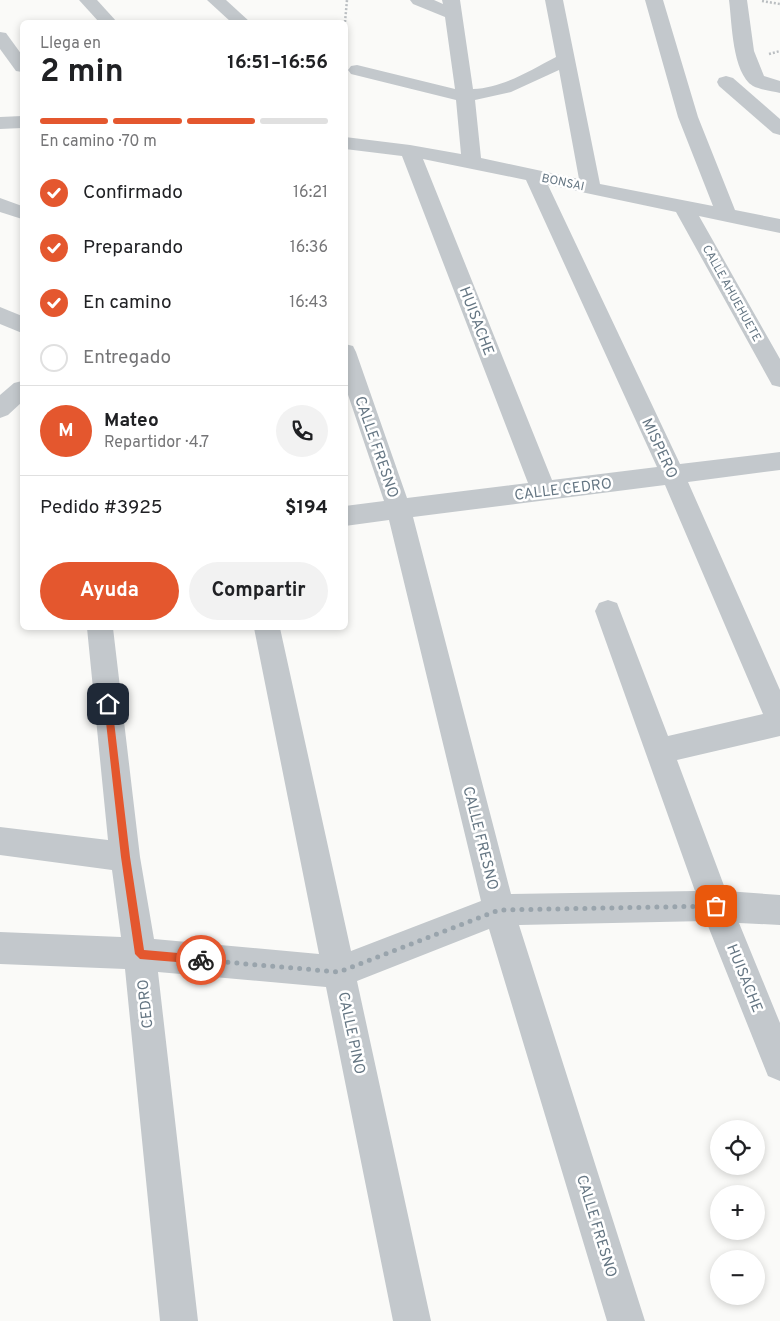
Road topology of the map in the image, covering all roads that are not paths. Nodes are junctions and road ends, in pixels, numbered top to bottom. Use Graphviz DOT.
graph roads {
  1 [pos="88,0"];
  2 [pos="216,0"];
  3 [pos="419,0"];
  4 [pos="554,0"];
  5 [pos="654,0"];
  6 [pos="738,0"];
  7 [pos="452,7"];
  8 [pos="106,20"];
  9 [pos="239,20"];
  10 [pos="0,37"];
  11 [pos="566,59"];
  12 [pos="20,63"];
  13 [pos="357,70"];
  14 [pos="726,82"];
  15 [pos="773,86"];
  16 [pos="465,95"];
  17 [pos="20,122"];
  18 [pos="0,124"];
  19 [pos="780,129"];
  20 [pos="348,143"];
  21 [pos="410,151"];
  22 [pos="472,162"];
  23 [pos="534,176"];
  24 [pos="591,188"];
  25 [pos="0,204"];
  26 [pos="683,206"];
  27 [pos="20,212"];
  28 [pos="727,215"];
  29 [pos="780,226"];
  30 [pos="0,315"];
  31 [pos="20,324"];
  32 [pos="348,361"];
  33 [pos="780,379"];
  34 [pos="20,391"];
  35 [pos="0,409"];
  36 [pos="780,461"];
  37 [pos="673,475"];
  38 [pos="544,492"];
  39 [pos="399,510"];
  40 [pos="348,516"];
  41 [pos="608,611"];
  42 [pos="100,630"];
  43 [pos="267,630"];
  44 [pos="780,723"];
  45 [pos="660,751"];
  46 [pos="0,841"];
  47 [pos="125,857"];
  48 [pos="716,906"];
  49 [pos="499,910"];
  50 [pos="780,910"];
  51 [pos="0,948"];
  52 [pos="140,954"];
  53 [pos="339,972"];
  54 [pos="780,1064"];
  55 [pos="179,1321"];
  56 [pos="412,1321"];
  57 [pos="626,1321"];
  1 -- 8 [label="street"];
  2 -- 9 [label="street"];
  3 -- 7 [label="street"];
  4 -- 11 [label="street"];
  5 -- 28 [label="street"];
  6 -- 15 [label="street"];
  7 -- 16 [label="street"];
  10 -- 12 [label="street"];
  11 -- 16 [label="street"];
  11 -- 24 [label="street"];
  13 -- 16 [label="street"];
  14 -- 19 [label="street"];
  16 -- 22 [label="street"];
  17 -- 18 [label="street"];
  20 -- 21 [label="street, BONSAI"];
  21 -- 22 [label="street, BONSAI"];
  21 -- 38 [label="street, HUISACHE"];
  22 -- 23 [label="street, BONSAI"];
  23 -- 24 [label="street, BONSAI"];
  23 -- 37 [label="street, MISPERO"];
  24 -- 26 [label="street, BONSAI"];
  25 -- 27 [label="street"];
  26 -- 28 [label="street, BONSAI"];
  26 -- 33 [label="street, CALLE AHUEHUETE"];
  28 -- 29 [label="street, BONSAI"];
  30 -- 31 [label="street"];
  32 -- 39 [label="street, CALLE FRESNO"];
  34 -- 35 [label="street"];
  36 -- 37 [label="street, CALLE CEDRO"];
  37 -- 38 [label="street, CALLE CEDRO"];
  37 -- 44 [label="street, MISPERO"];
  38 -- 39 [label="street, CALLE CEDRO"];
  39 -- 40 [label="street, CALLE CEDRO"];
  39 -- 49 [label="street, CALLE FRESNO"];
  41 -- 45 [label="street, HUISACHE"];
  42 -- 47 [label="street, CEDRO"];
  43 -- 53 [label="street, CALLE PINO"];
  44 -- 45 [label="street"];
  45 -- 48 [label="street, HUISACHE"];
  46 -- 47 [label="street"];
  47 -- 52 [label="street, CEDRO"];
  48 -- 49 [label="street"];
  48 -- 50 [label="street"];
  48 -- 54 [label="street, HUISACHE"];
  49 -- 53 [label="street"];
  49 -- 57 [label="street, CALLE FRESNO"];
  51 -- 52 [label="street"];
  52 -- 53 [label="street"];
  52 -- 55 [label="street, CEDRO"];
  53 -- 56 [label="street, CALLE PINO"];
}
